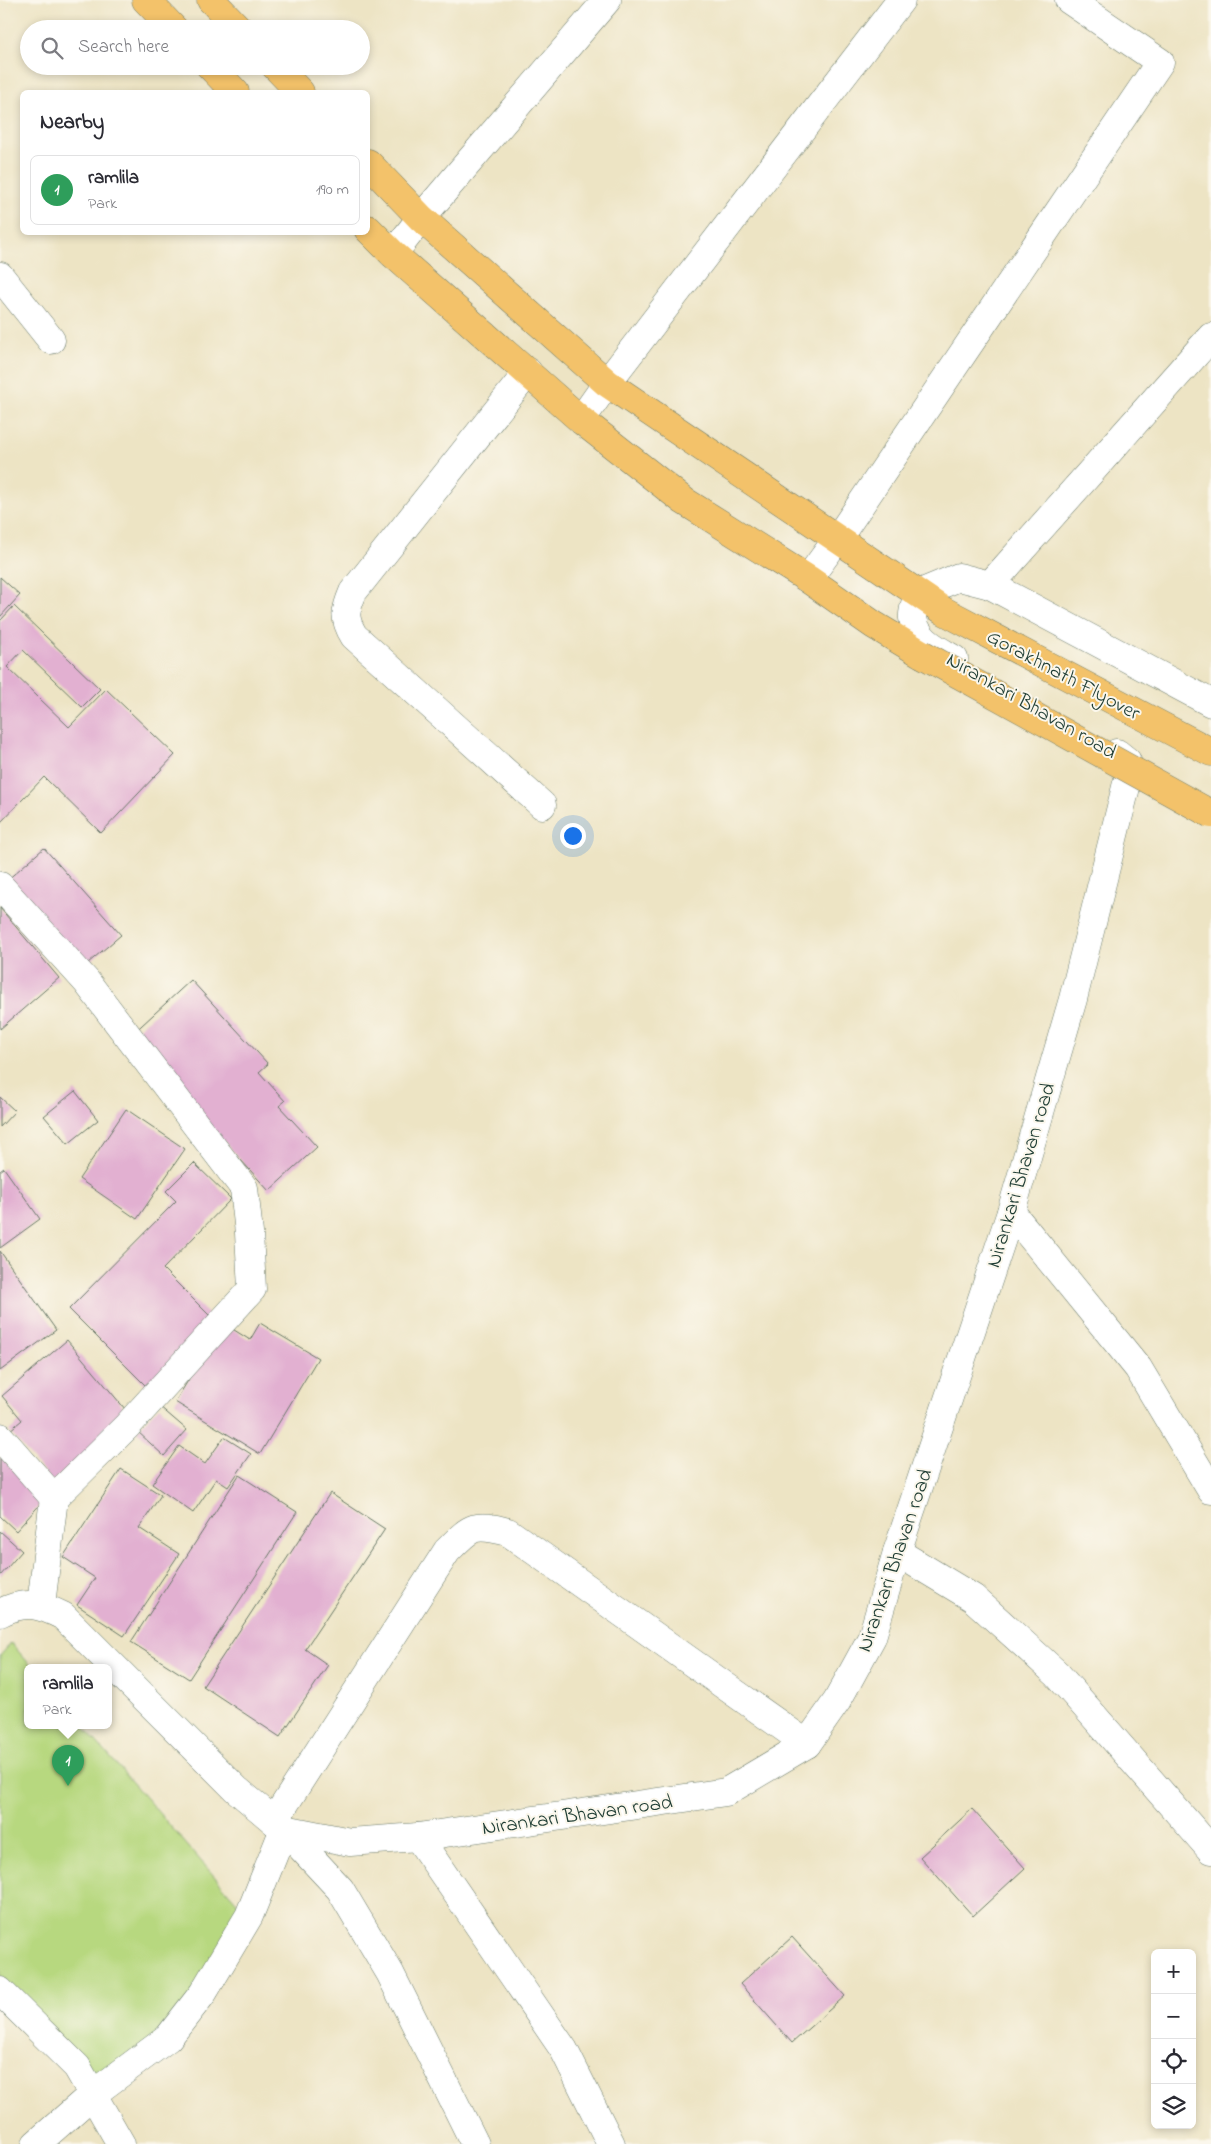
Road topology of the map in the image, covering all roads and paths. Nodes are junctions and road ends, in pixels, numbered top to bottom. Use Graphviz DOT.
graph roads {
  1 [pos="146,0"];
  2 [pos="211,0"];
  3 [pos="607,0"];
  4 [pos="901,0"];
  5 [pos="1069,0"];
  6 [pos="165,20"];
  7 [pos="230,20"];
  8 [pos="219,75"];
  9 [pos="284,75"];
  10 [pos="233,90"];
  11 [pos="298,90"];
  12 [pos="370,165"];
  13 [pos="421,218"];
  14 [pos="370,231"];
  15 [pos="393,254"];
  16 [pos="0,276"];
  17 [pos="1211,337"];
  18 [pos="51,340"];
  19 [pos="528,372"];
  20 [pos="607,383"];
  21 [pos="582,420"];
  22 [pos="838,538"];
  23 [pos="808,579"];
  24 [pos="990,586"];
  25 [pos="918,594"];
  26 [pos="1211,702"];
  27 [pos="1211,752"];
  28 [pos="542,805"];
  29 [pos="1211,814"];
  30 [pos="0,886"];
  31 [pos="1011,1212"];
  32 [pos="0,1437"];
  33 [pos="1211,1490"];
  34 [pos="54,1498"];
  35 [pos="897,1552"];
  36 [pos="41,1605"];
  37 [pos="0,1613"];
  38 [pos="111,1664"];
  39 [pos="112,1665"];
  40 [pos="807,1744"];
  41 [pos="278,1825"];
  42 [pos="418,1837"];
  43 [pos="1211,1850"];
  44 [pos="0,1991"];
  45 [pos="92,2094"];
  46 [pos="36,2144"];
  47 [pos="121,2144"];
  48 [pos="475,2144"];
  49 [pos="611,2144"];
  1 -- 6 [label="main road"];
  2 -- 7 [label="main road"];
  3 -- 13 [label="street"];
  4 -- 20 [label="street"];
  5 -- 22 [label="street"];
  8 -- 10 [label="main road"];
  9 -- 11 [label="main road"];
  12 -- 13 [label="main road, Gorakhnath Flyover"];
  13 -- 15 [label="street"];
  13 -- 20 [label="main road, Gorakhnath Flyover"];
  14 -- 15 [label="main road"];
  15 -- 19 [label="main road"];
  16 -- 18 [label="street"];
  17 -- 24 [label="street"];
  19 -- 21 [label="main road"];
  19 -- 28 [label="street"];
  20 -- 21 [label="street"];
  20 -- 22 [label="main road, Gorakhnath Flyover"];
  21 -- 23 [label="main road"];
  22 -- 23 [label="street"];
  22 -- 25 [label="main road, Gorakhnath Flyover"];
  23 -- 29 [label="main road, bridge"];
  24 -- 25 [label="street"];
  24 -- 26 [label="street"];
  25 -- 27 [label="main road, Gorakhnath Flyover"];
  25 -- 31 [label="street, Nirankari Bhavan road"];
  30 -- 34 [label="street"];
  31 -- 33 [label="street"];
  31 -- 35 [label="street, Nirankari Bhavan road"];
  32 -- 34 [label="street"];
  34 -- 36 [label="street"];
  35 -- 40 [label="street, Nirankari Bhavan road"];
  35 -- 43 [label="street"];
  36 -- 37 [label="street, Nirankari Bhavan road"];
  36 -- 38 [label="street, Nirankari Bhavan road"];
  39 -- 41 [label="street, Nirankari Bhavan road"];
  40 -- 41 [label="street"];
  40 -- 42 [label="street, Nirankari Bhavan road"];
  41 -- 42 [label="street, Nirankari Bhavan road"];
  41 -- 45 [label="street"];
  41 -- 48 [label="street"];
  42 -- 49 [label="street"];
  44 -- 45 [label="street"];
  45 -- 46 [label="street"];
  45 -- 47 [label="street"];
}
